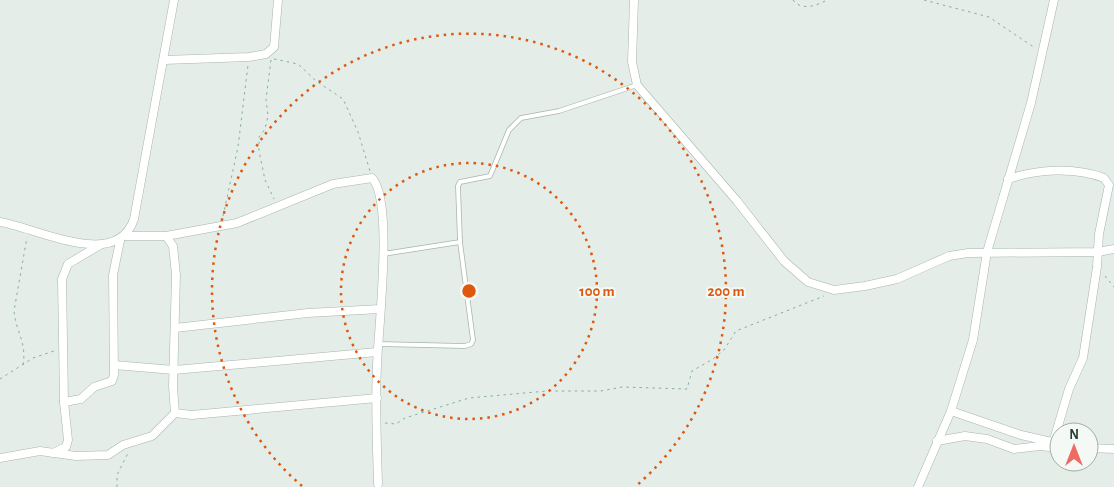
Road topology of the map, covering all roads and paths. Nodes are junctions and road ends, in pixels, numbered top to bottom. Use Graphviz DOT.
graph roads {
  1 [pos="174,0"];
  2 [pos="278,0"];
  3 [pos="634,0"];
  4 [pos="792,0"];
  5 [pos="827,0"];
  6 [pos="924,0"];
  7 [pos="1054,0"];
  8 [pos="1042,53"];
  9 [pos="259,56"];
  10 [pos="249,57"];
  11 [pos="271,58"];
  12 [pos="164,60"];
  13 [pos="637,85"];
  14 [pos="372,178"];
  15 [pos="1008,179"];
  16 [pos="277,206"];
  17 [pos="0,222"];
  18 [pos="221,227"];
  19 [pos="29,229"];
  20 [pos="166,236"];
  21 [pos="123,238"];
  22 [pos="460,242"];
  23 [pos="100,244"];
  24 [pos="1114,249"];
  25 [pos="987,252"];
  26 [pos="1098,252"];
  27 [pos="383,254"];
  28 [pos="1097,267"];
  29 [pos="1114,287"];
  30 [pos="834,290"];
  31 [pos="380,309"];
  32 [pos="175,328"];
  33 [pos="62,345"];
  34 [pos="378,348"];
  35 [pos="114,364"];
  36 [pos="23,365"];
  37 [pos="174,370"];
  38 [pos="0,379"];
  39 [pos="377,398"];
  40 [pos="64,402"];
  41 [pos="951,411"];
  42 [pos="176,413"];
  43 [pos="378,420"];
  44 [pos="1062,422"];
  45 [pos="134,441"];
  46 [pos="937,441"];
  47 [pos="1049,442"];
  48 [pos="1049,445"];
  49 [pos="1099,449"];
  50 [pos="1114,449"];
  51 [pos="53,453"];
  52 [pos="0,458"];
  53 [pos="378,484"];
  54 [pos="116,487"];
  55 [pos="918,487"];
  1 -- 12 [label="street"];
  2 -- 9 [label="street"];
  3 -- 13 [label="street"];
  4 -- 5 [label="path"];
  6 -- 8 [label="path"];
  7 -- 8 [label="street"];
  8 -- 15 [label="street"];
  9 -- 10 [label="street"];
  9 -- 11 [label="path"];
  10 -- 12 [label="street"];
  10 -- 18 [label="path"];
  11 -- 14 [label="path"];
  11 -- 16 [label="path"];
  12 -- 21 [label="street"];
  13 -- 22 [label="lane"];
  13 -- 30 [label="street"];
  14 -- 16 [label="street"];
  14 -- 27 [label="street"];
  15 -- 25 [label="street"];
  15 -- 26 [label="street"];
  16 -- 18 [label="street"];
  17 -- 19 [label="street"];
  18 -- 20 [label="street"];
  19 -- 23 [label="street"];
  19 -- 36 [label="path"];
  20 -- 21 [label="street"];
  20 -- 32 [label="street"];
  21 -- 23 [label="street"];
  21 -- 35 [label="street"];
  22 -- 27 [label="lane"];
  22 -- 34 [label="lane"];
  23 -- 33 [label="street"];
  24 -- 26 [label="street"];
  25 -- 26 [label="street"];
  25 -- 30 [label="street"];
  25 -- 41 [label="street"];
  26 -- 28 [label="street"];
  27 -- 31 [label="street"];
  28 -- 29 [label="path"];
  28 -- 44 [label="street"];
  30 -- 43 [label="path"];
  31 -- 32 [label="street"];
  31 -- 34 [label="street"];
  32 -- 37 [label="street"];
  33 -- 36 [label="path"];
  33 -- 40 [label="street"];
  34 -- 37 [label="street"];
  34 -- 39 [label="street"];
  35 -- 37 [label="street"];
  35 -- 40 [label="street"];
  36 -- 38 [label="path"];
  37 -- 42 [label="street"];
  39 -- 42 [label="street"];
  39 -- 43 [label="street"];
  40 -- 51 [label="street"];
  41 -- 46 [label="street"];
  41 -- 47 [label="street"];
  42 -- 45 [label="street"];
  43 -- 53 [label="street"];
  45 -- 51 [label="street"];
  45 -- 54 [label="path"];
  46 -- 48 [label="street"];
  46 -- 55 [label="street"];
  49 -- 50 [label="street"];
  51 -- 52 [label="street"];
}
